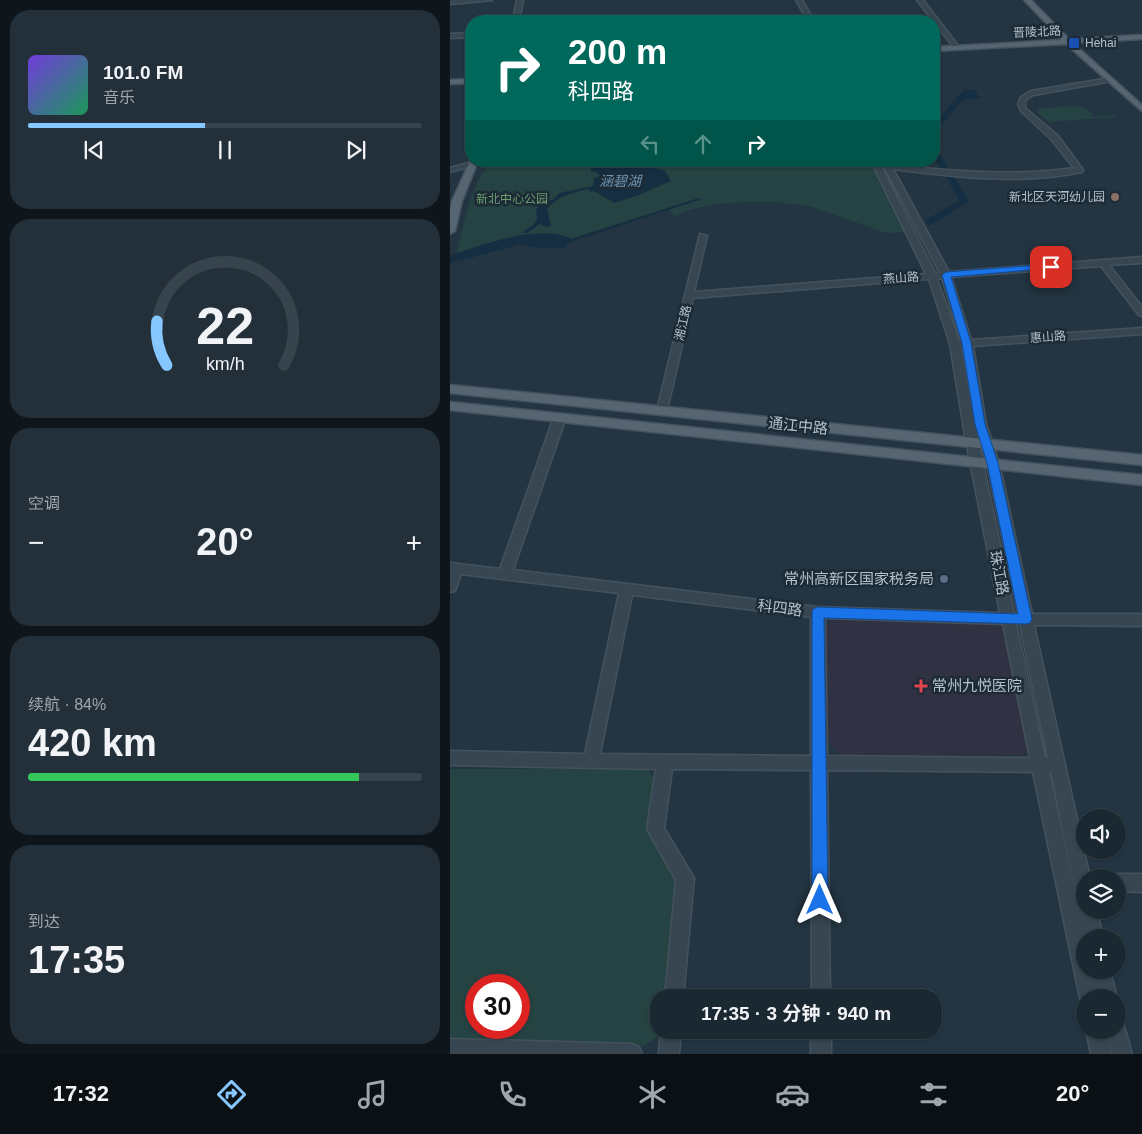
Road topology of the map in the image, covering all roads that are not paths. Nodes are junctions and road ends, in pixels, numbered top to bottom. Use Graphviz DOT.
graph roads {
  1 [pos="489,0"];
  2 [pos="522,0"];
  3 [pos="794,0"];
  4 [pos="799,0"];
  5 [pos="920,0"];
  6 [pos="1027,0"];
  7 [pos="1036,0"];
  8 [pos="450,2"];
  9 [pos="518,15"];
  10 [pos="521,15"];
  11 [pos="801,15"];
  12 [pos="807,15"];
  13 [pos="932,15"];
  14 [pos="940,26"];
  15 [pos="465,35"];
  16 [pos="450,36"];
  17 [pos="1142,39"];
  18 [pos="1074,43"];
  19 [pos="957,48"];
  20 [pos="940,50"];
  21 [pos="940,51"];
  22 [pos="465,80"];
  23 [pos="1110,80"];
  24 [pos="450,81"];
  25 [pos="1142,102"];
  26 [pos="1142,109"];
  27 [pos="465,164"];
  28 [pos="468,167"];
  29 [pos="469,167"];
  30 [pos="883,167"];
  31 [pos="883,167"];
  32 [pos="917,167"];
  33 [pos="450,170"];
  34 [pos="450,210"];
  35 [pos="450,230"];
  36 [pos="703,236"];
  37 [pos="1142,260"];
  38 [pos="1103,263"];
  39 [pos="946,275"];
  40 [pos="932,276"];
  41 [pos="690,295"];
  42 [pos="1142,313"];
  43 [pos="1142,332"];
  44 [pos="967,343"];
  45 [pos="955,344"];
  46 [pos="450,389"];
  47 [pos="450,406"];
  48 [pos="662,410"];
  49 [pos="560,417"];
  50 [pos="972,441"];
  51 [pos="987,444"];
  52 [pos="1142,460"];
  53 [pos="977,461"];
  54 [pos="992,463"];
  55 [pos="1142,480"];
  56 [pos="454,568"];
  57 [pos="505,574"];
  58 [pos="450,587"];
  59 [pos="626,590"];
  60 [pos="818,612"];
  61 [pos="1008,618"];
  62 [pos="1026,619"];
  63 [pos="1142,620"];
  64 [pos="450,758"];
  65 [pos="591,761"];
  66 [pos="665,762"];
  67 [pos="819,763"];
  68 [pos="1039,764"];
  69 [pos="1057,764"];
  70 [pos="1080,869"];
  71 [pos="1064,882"];
  72 [pos="1126,883"];
  73 [pos="1142,883"];
  74 [pos="1076,885"];
  75 [pos="675,989"];
  76 [pos="821,989"];
  77 [pos="1087,989"];
  78 [pos="670,1039"];
  79 [pos="821,1039"];
  80 [pos="1098,1039"];
  81 [pos="1118,1039"];
  82 [pos="450,1049"];
  83 [pos="531,1053"];
  84 [pos="632,1054"];
  85 [pos="668,1054"];
  86 [pos="821,1054"];
  87 [pos="1101,1054"];
  88 [pos="1122,1054"];
  1 -- 8 [label="street"];
  2 -- 9 [label="street"];
  2 -- 10 [label="street"];
  3 -- 11 [label="street"];
  4 -- 12 [label="street"];
  5 -- 13 [label="street"];
  6 -- 18 [label="main road"];
  7 -- 18 [label="main road"];
  14 -- 19 [label="street"];
  15 -- 16 [label="street"];
  17 -- 18 [label="main road, 晋陵北路"];
  18 -- 19 [label="main road, 晋陵北路"];
  18 -- 21 [label="main road, 晋陵北路"];
  18 -- 23 [label="main road"];
  18 -- 25 [label="main road"];
  19 -- 20 [label="main road, 晋陵北路"];
  22 -- 24 [label="main road"];
  23 -- 26 [label="main road"];
  23 -- 32 [label="street"];
  27 -- 33 [label="street"];
  28 -- 34 [label="main road"];
  29 -- 35 [label="main road"];
  30 -- 39 [label="street, 珠江路"];
  31 -- 40 [label="street, 珠江路"];
  36 -- 41 [label="street, 湘江路"];
  37 -- 38 [label="street, 燕山路"];
  38 -- 39 [label="street, 燕山路"];
  38 -- 42 [label="street"];
  39 -- 40 [label="street, 燕山路"];
  39 -- 44 [label="street, 珠江路"];
  40 -- 41 [label="street, 燕山路"];
  40 -- 45 [label="street, 珠江路"];
  41 -- 48 [label="street, 湘江路"];
  43 -- 44 [label="street, 惠山路"];
  44 -- 45 [label="street, 惠山路"];
  44 -- 51 [label="street, 珠江路"];
  45 -- 50 [label="street, 珠江路"];
  46 -- 48 [label="main road, 通江中路"];
  47 -- 49 [label="main road, 通江中路"];
  48 -- 50 [label="main road, 通江中路"];
  49 -- 53 [label="main road, 通江中路"];
  49 -- 57 [label="street"];
  50 -- 51 [label="main road, 通江中路"];
  50 -- 53 [label="street, 珠江路"];
  51 -- 52 [label="main road, 通江中路"];
  51 -- 54 [label="street, 珠江路"];
  53 -- 54 [label="main road, 通江中路"];
  53 -- 61 [label="street, 珠江路"];
  54 -- 55 [label="main road, 通江中路"];
  54 -- 62 [label="street, 珠江路"];
  56 -- 57 [label="street, 科四路"];
  56 -- 58 [label="street"];
  57 -- 59 [label="street, 科四路"];
  59 -- 60 [label="street, 科四路"];
  59 -- 65 [label="street"];
  60 -- 61 [label="street, 科四路"];
  60 -- 67 [label="street"];
  61 -- 62 [label="street, 科四路"];
  61 -- 68 [label="street, 珠江路"];
  62 -- 63 [label="street, 科四路"];
  62 -- 69 [label="street, 珠江路"];
  64 -- 65 [label="street"];
  65 -- 66 [label="street"];
  66 -- 67 [label="street"];
  66 -- 75 [label="street"];
  67 -- 68 [label="street"];
  67 -- 76 [label="street"];
  68 -- 69 [label="street"];
  68 -- 71 [label="street, 珠江路"];
  69 -- 70 [label="street, 珠江路"];
  71 -- 74 [label="street"];
  71 -- 77 [label="street, 珠江路"];
  72 -- 73 [label="street"];
  78 -- 85 [label="street"];
  79 -- 86 [label="street"];
  80 -- 87 [label="street"];
  81 -- 88 [label="street"];
  82 -- 83 [label="street"];
  83 -- 84 [label="street"];
}
